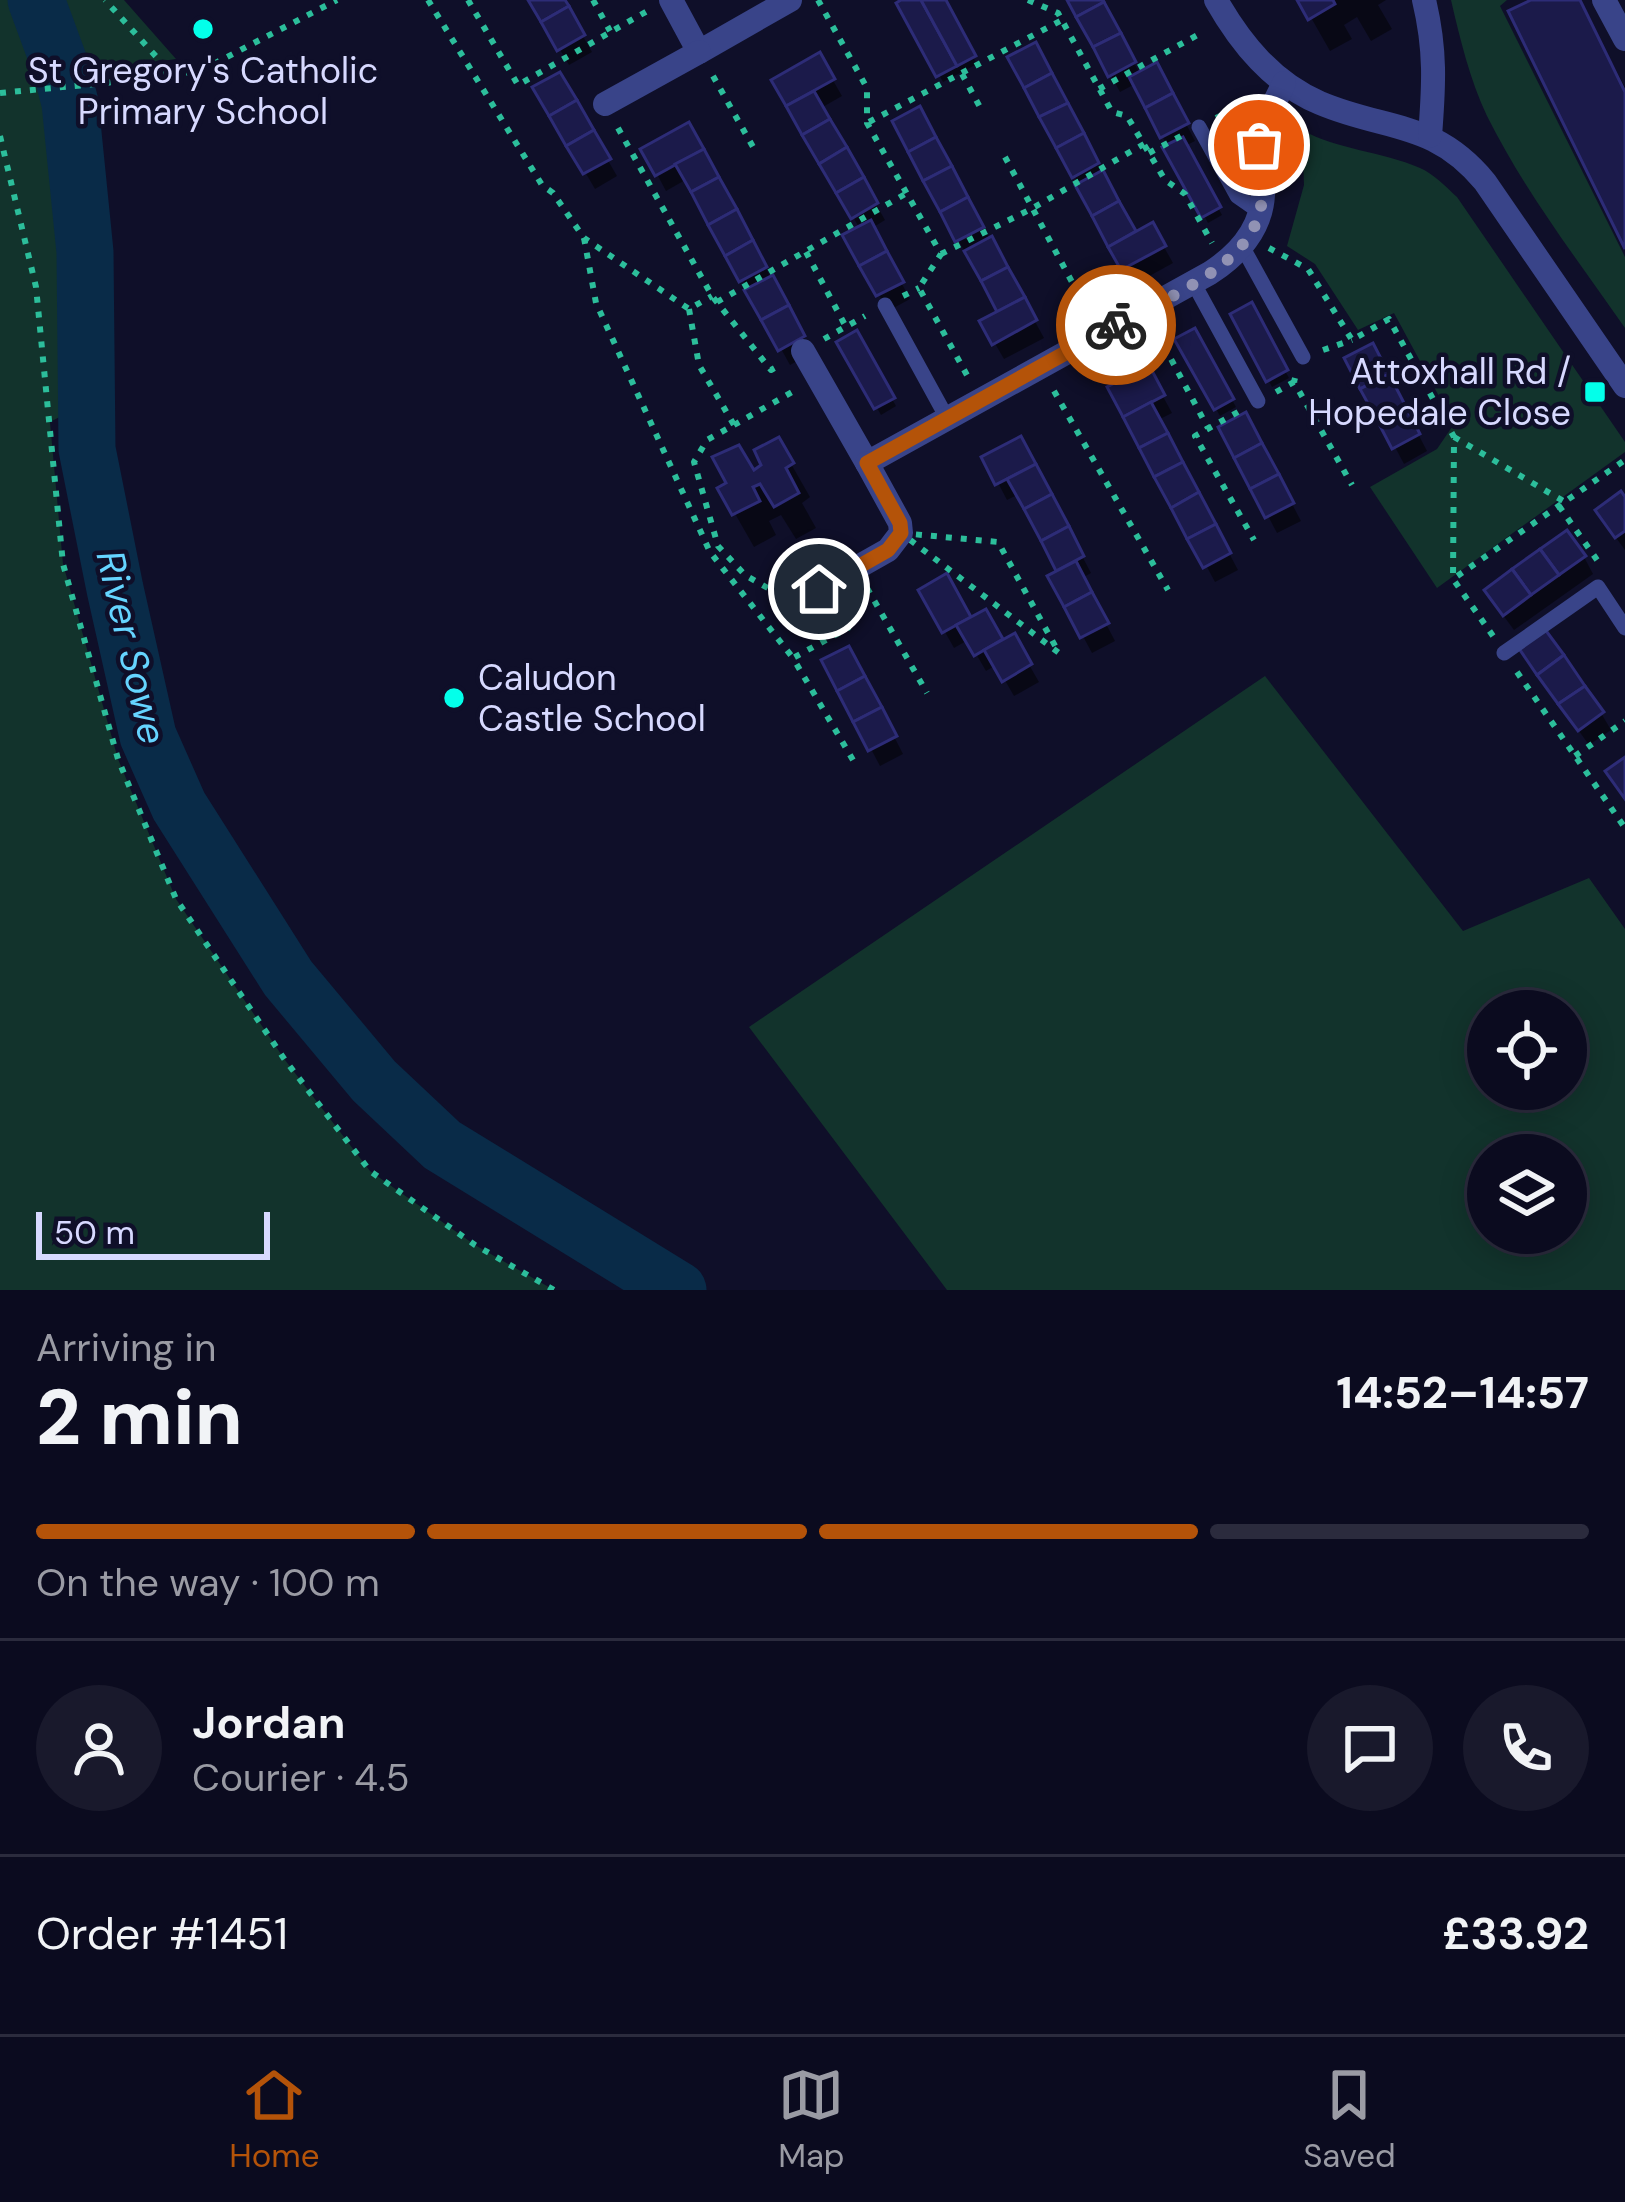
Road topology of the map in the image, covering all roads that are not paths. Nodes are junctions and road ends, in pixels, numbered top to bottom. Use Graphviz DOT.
graph roads {
  1 [pos="1424,0"];
  2 [pos="1604,0"];
  3 [pos="777,3"];
  4 [pos="660,5"];
  5 [pos="1222,10"];
  6 [pos="1625,39"];
  7 [pos="699,52"];
  8 [pos="1284,83"];
  9 [pos="605,104"];
  10 [pos="1199,127"];
  11 [pos="1430,136"];
  12 [pos="1250,231"];
  13 [pos="1193,282"];
  14 [pos="885,304"];
  15 [pos="803,351"];
  16 [pos="1303,357"];
  17 [pos="1625,386"];
  18 [pos="1258,401"];
  19 [pos="946,418"];
  20 [pos="867,463"];
  21 [pos="823,587"];
  22 [pos="1625,628"];
  23 [pos="1504,652"];
  1 -- 11 [label="street"];
  2 -- 6 [label="street"];
  3 -- 7 [label="street"];
  4 -- 7 [label="street"];
  5 -- 8 [label="street"];
  7 -- 9 [label="street"];
  8 -- 11 [label="street"];
  8 -- 12 [label="street"];
  10 -- 12 [label="lane"];
  11 -- 17 [label="street"];
  12 -- 13 [label="street"];
  12 -- 16 [label="lane"];
  13 -- 18 [label="lane"];
  13 -- 19 [label="street"];
  14 -- 19 [label="lane"];
  15 -- 20 [label="street"];
  19 -- 20 [label="street"];
  20 -- 21 [label="street"];
  22 -- 23 [label="lane"];
}
